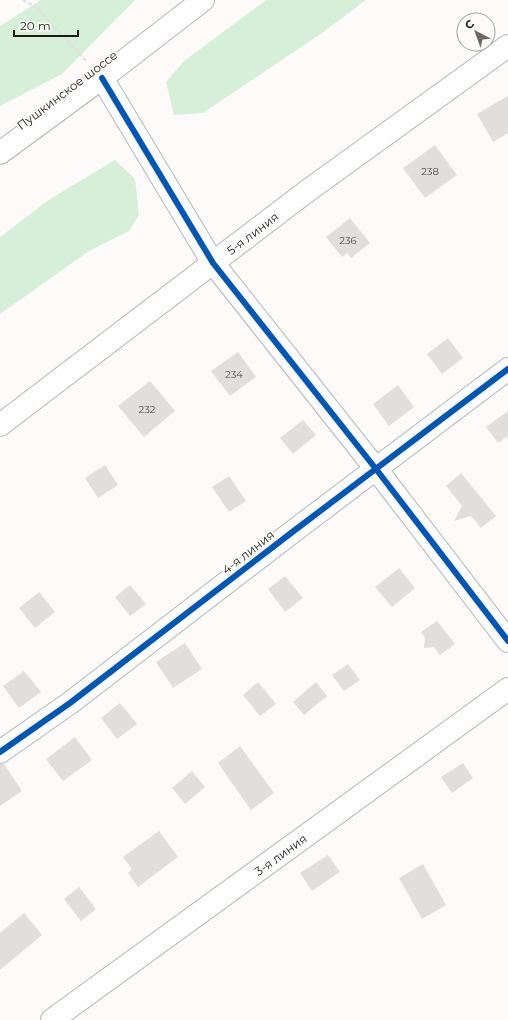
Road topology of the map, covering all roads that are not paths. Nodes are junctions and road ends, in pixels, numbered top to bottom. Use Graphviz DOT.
graph roads {
  1 [pos="203,0"];
  2 [pos="508,46"];
  3 [pos="102,78"];
  4 [pos="0,153"];
  5 [pos="213,263"];
  6 [pos="508,369"];
  7 [pos="0,425"];
  8 [pos="376,469"];
  9 [pos="508,641"];
  10 [pos="508,689"];
  11 [pos="0,752"];
  12 [pos="52,1020"];
  1 -- 3 [label="street, Пушкинское шоссе"];
  2 -- 5 [label="street, 5-я линия"];
  3 -- 4 [label="street, Пушкинское шоссе"];
  3 -- 5 [label="street"];
  5 -- 7 [label="street, 5-я линия"];
  5 -- 8 [label="street"];
  6 -- 8 [label="street, 4-я линия"];
  8 -- 9 [label="street"];
  8 -- 11 [label="street, 4-я линия"];
  10 -- 12 [label="street, 3-я линия"];
}
